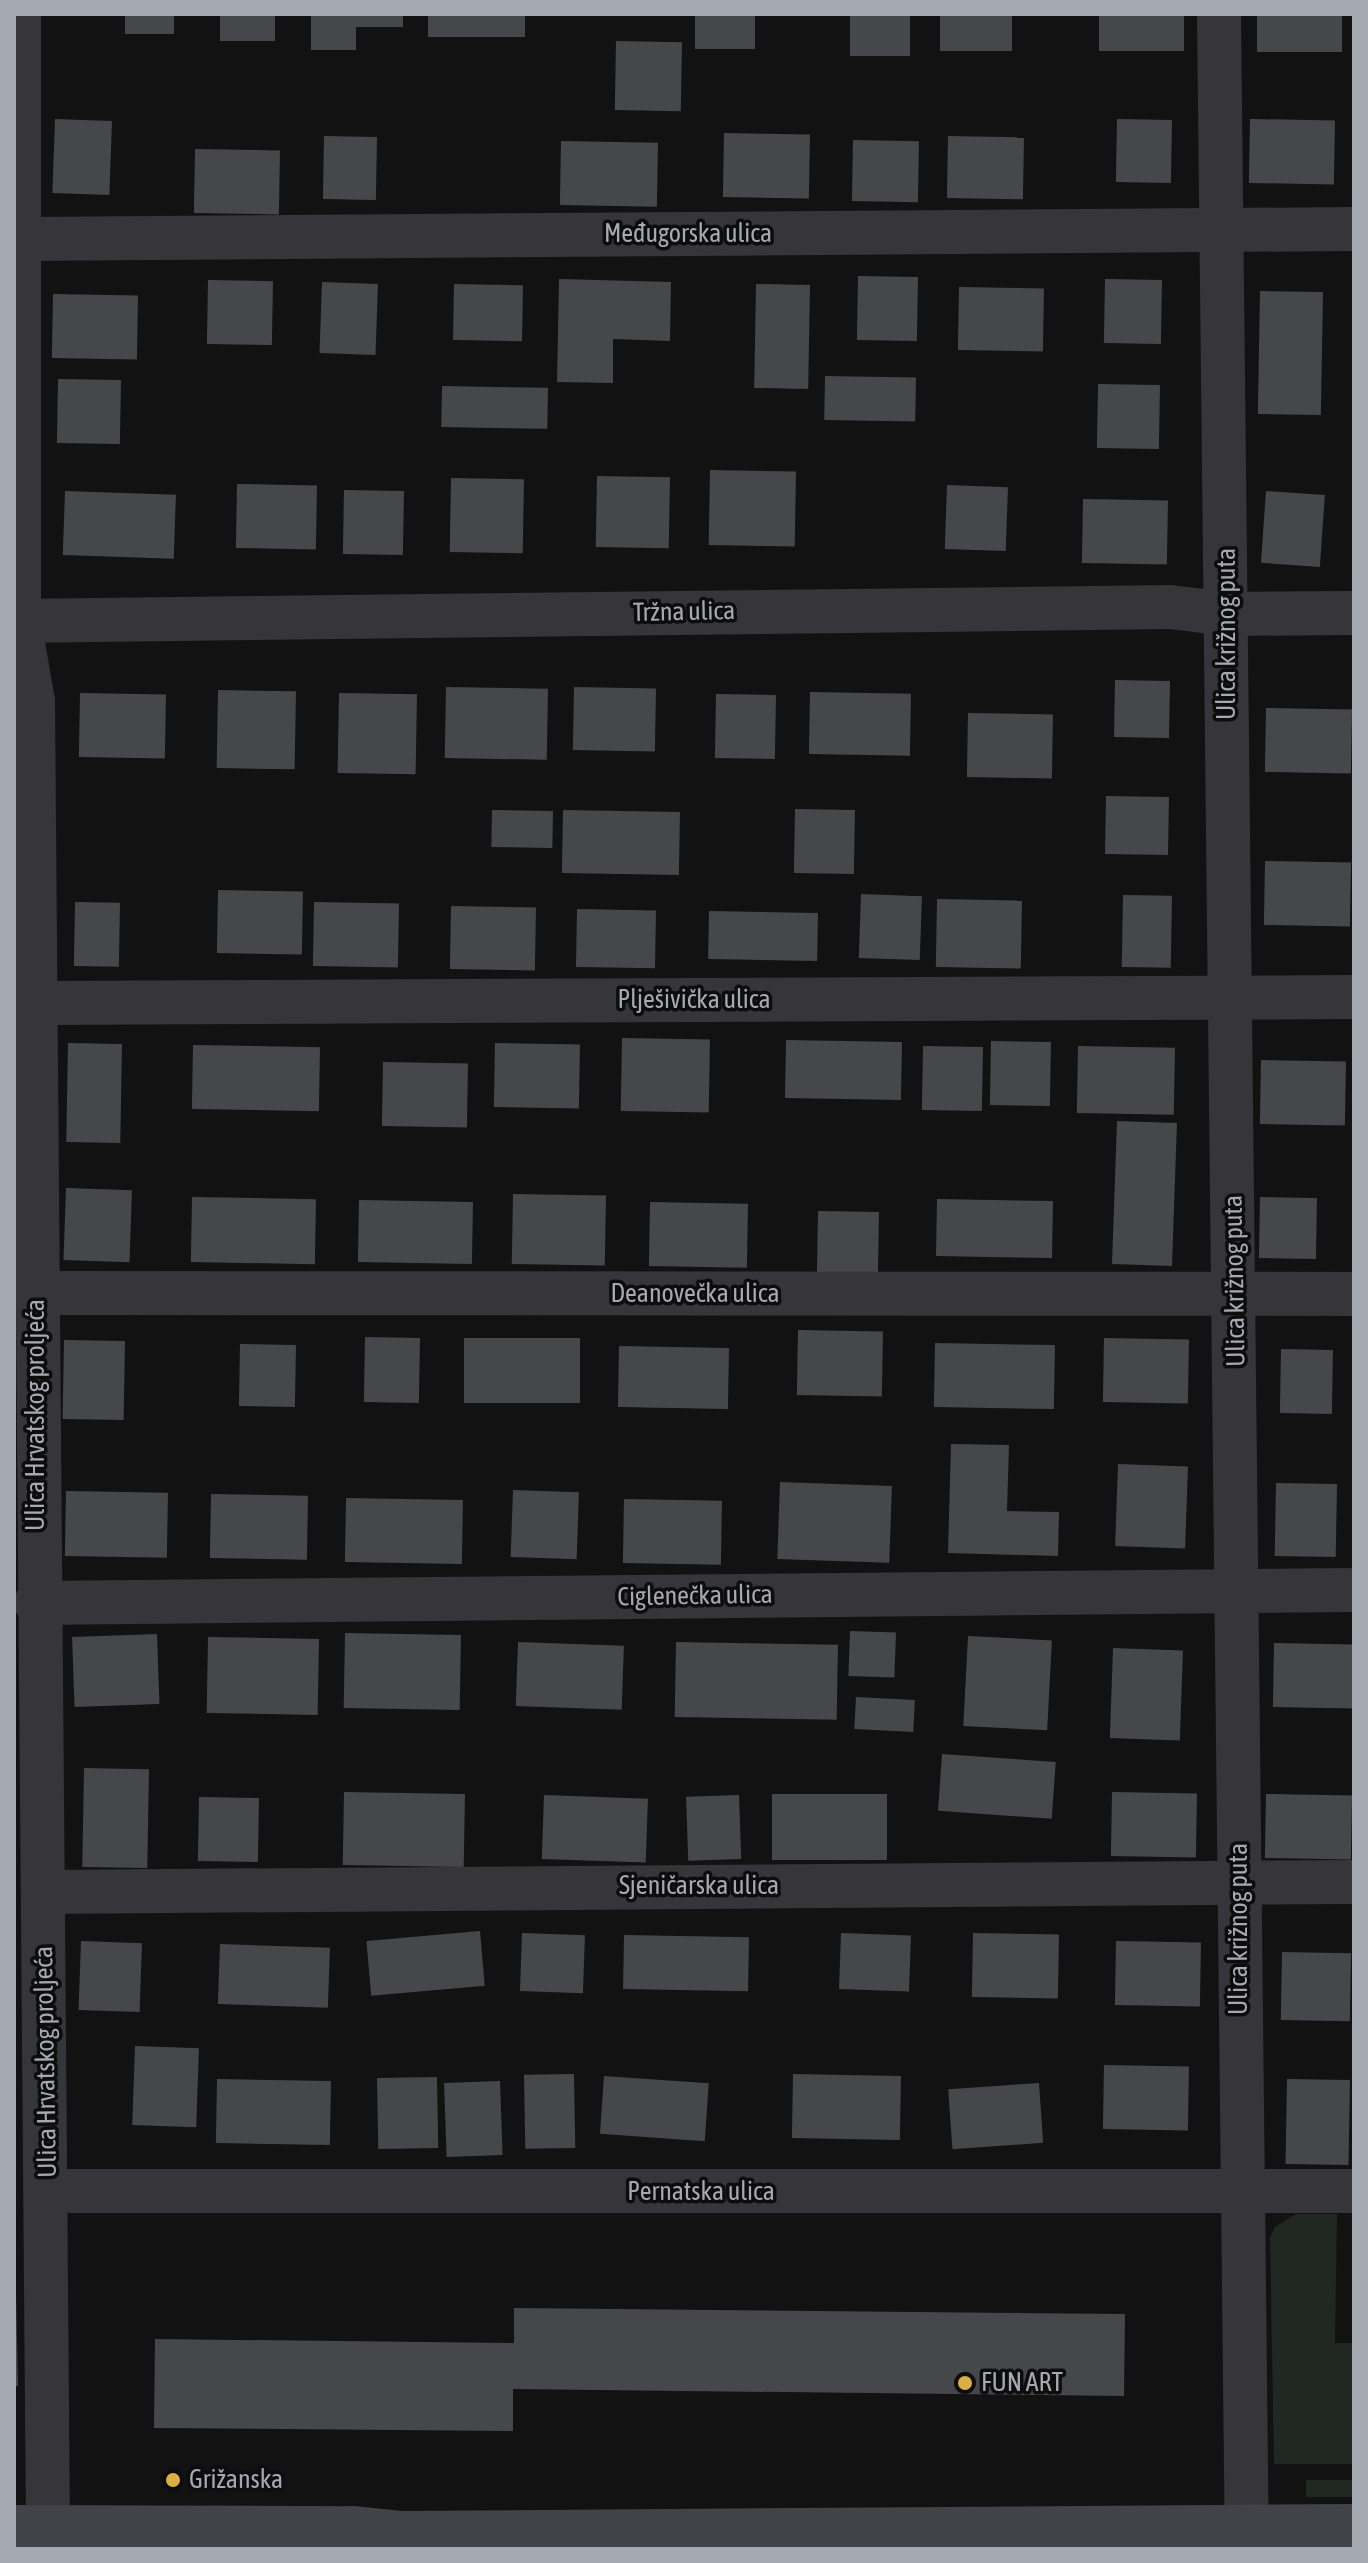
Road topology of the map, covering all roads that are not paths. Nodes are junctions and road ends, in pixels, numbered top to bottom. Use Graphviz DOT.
graph roads {
  1 [pos="19,14"];
  2 [pos="1219,14"];
  3 [pos="1354,229"];
  4 [pos="1224,230"];
  5 [pos="22,239"];
  6 [pos="1354,613"];
  7 [pos="1227,614"];
  8 [pos="16,621"];
  9 [pos="1354,997"];
  10 [pos="1231,998"];
  11 [pos="35,1003"];
  12 [pos="36,1293"];
  13 [pos="1354,1294"];
  14 [pos="1235,1295"];
  15 [pos="1236,1590"];
  16 [pos="1354,1590"];
  17 [pos="36,1603"];
  18 [pos="1239,1882"];
  19 [pos="1354,1882"];
  20 [pos="44,1892"];
  21 [pos="47,2191"];
  22 [pos="1354,2191"];
  23 [pos="1241,2192"];
  24 [pos="1354,2526"];
  25 [pos="31,2528"];
  26 [pos="1247,2538"];
  27 [pos="400,2541"];
  1 -- 5 [label="street, Ulica Hrvatskog proljeća"];
  2 -- 4 [label="street, Ulica križnog puta"];
  3 -- 4 [label="street, Međugorska ulica"];
  4 -- 5 [label="street, Međugorska ulica"];
  4 -- 7 [label="street, Ulica križnog puta"];
  5 -- 8 [label="street, Ulica Hrvatskog proljeća"];
  6 -- 7 [label="street, Tržna ulica"];
  7 -- 8 [label="street, Tržna ulica"];
  7 -- 10 [label="street, Ulica križnog puta"];
  8 -- 11 [label="street, Ulica Hrvatskog proljeća"];
  9 -- 10 [label="street, Plješivička ulica"];
  10 -- 11 [label="street, Plješivička ulica"];
  10 -- 14 [label="street, Ulica križnog puta"];
  11 -- 12 [label="street, Ulica Hrvatskog proljeća"];
  12 -- 14 [label="street, Deanovečka ulica"];
  12 -- 17 [label="street, Ulica Hrvatskog proljeća"];
  13 -- 14 [label="street, Deanovečka ulica"];
  14 -- 15 [label="street, Ulica križnog puta"];
  15 -- 16 [label="street, Ciglenečka ulica"];
  15 -- 17 [label="street, Ciglenečka ulica"];
  15 -- 18 [label="street, Ulica križnog puta"];
  17 -- 20 [label="street, Ulica Hrvatskog proljeća"];
  18 -- 19 [label="street, Sjeničarska ulica"];
  18 -- 20 [label="street, Sjeničarska ulica"];
  18 -- 23 [label="street, Ulica križnog puta"];
  20 -- 21 [label="street, Ulica Hrvatskog proljeća"];
  21 -- 23 [label="street, Pernatska ulica"];
  21 -- 25 [label="street, Ulica Hrvatskog proljeća"];
  22 -- 23 [label="street, Pernatska ulica"];
  23 -- 26 [label="street, Ulica križnog puta"];
  24 -- 26 [label="street"];
  25 -- 27 [label="street"];
  26 -- 27 [label="street"];
}
